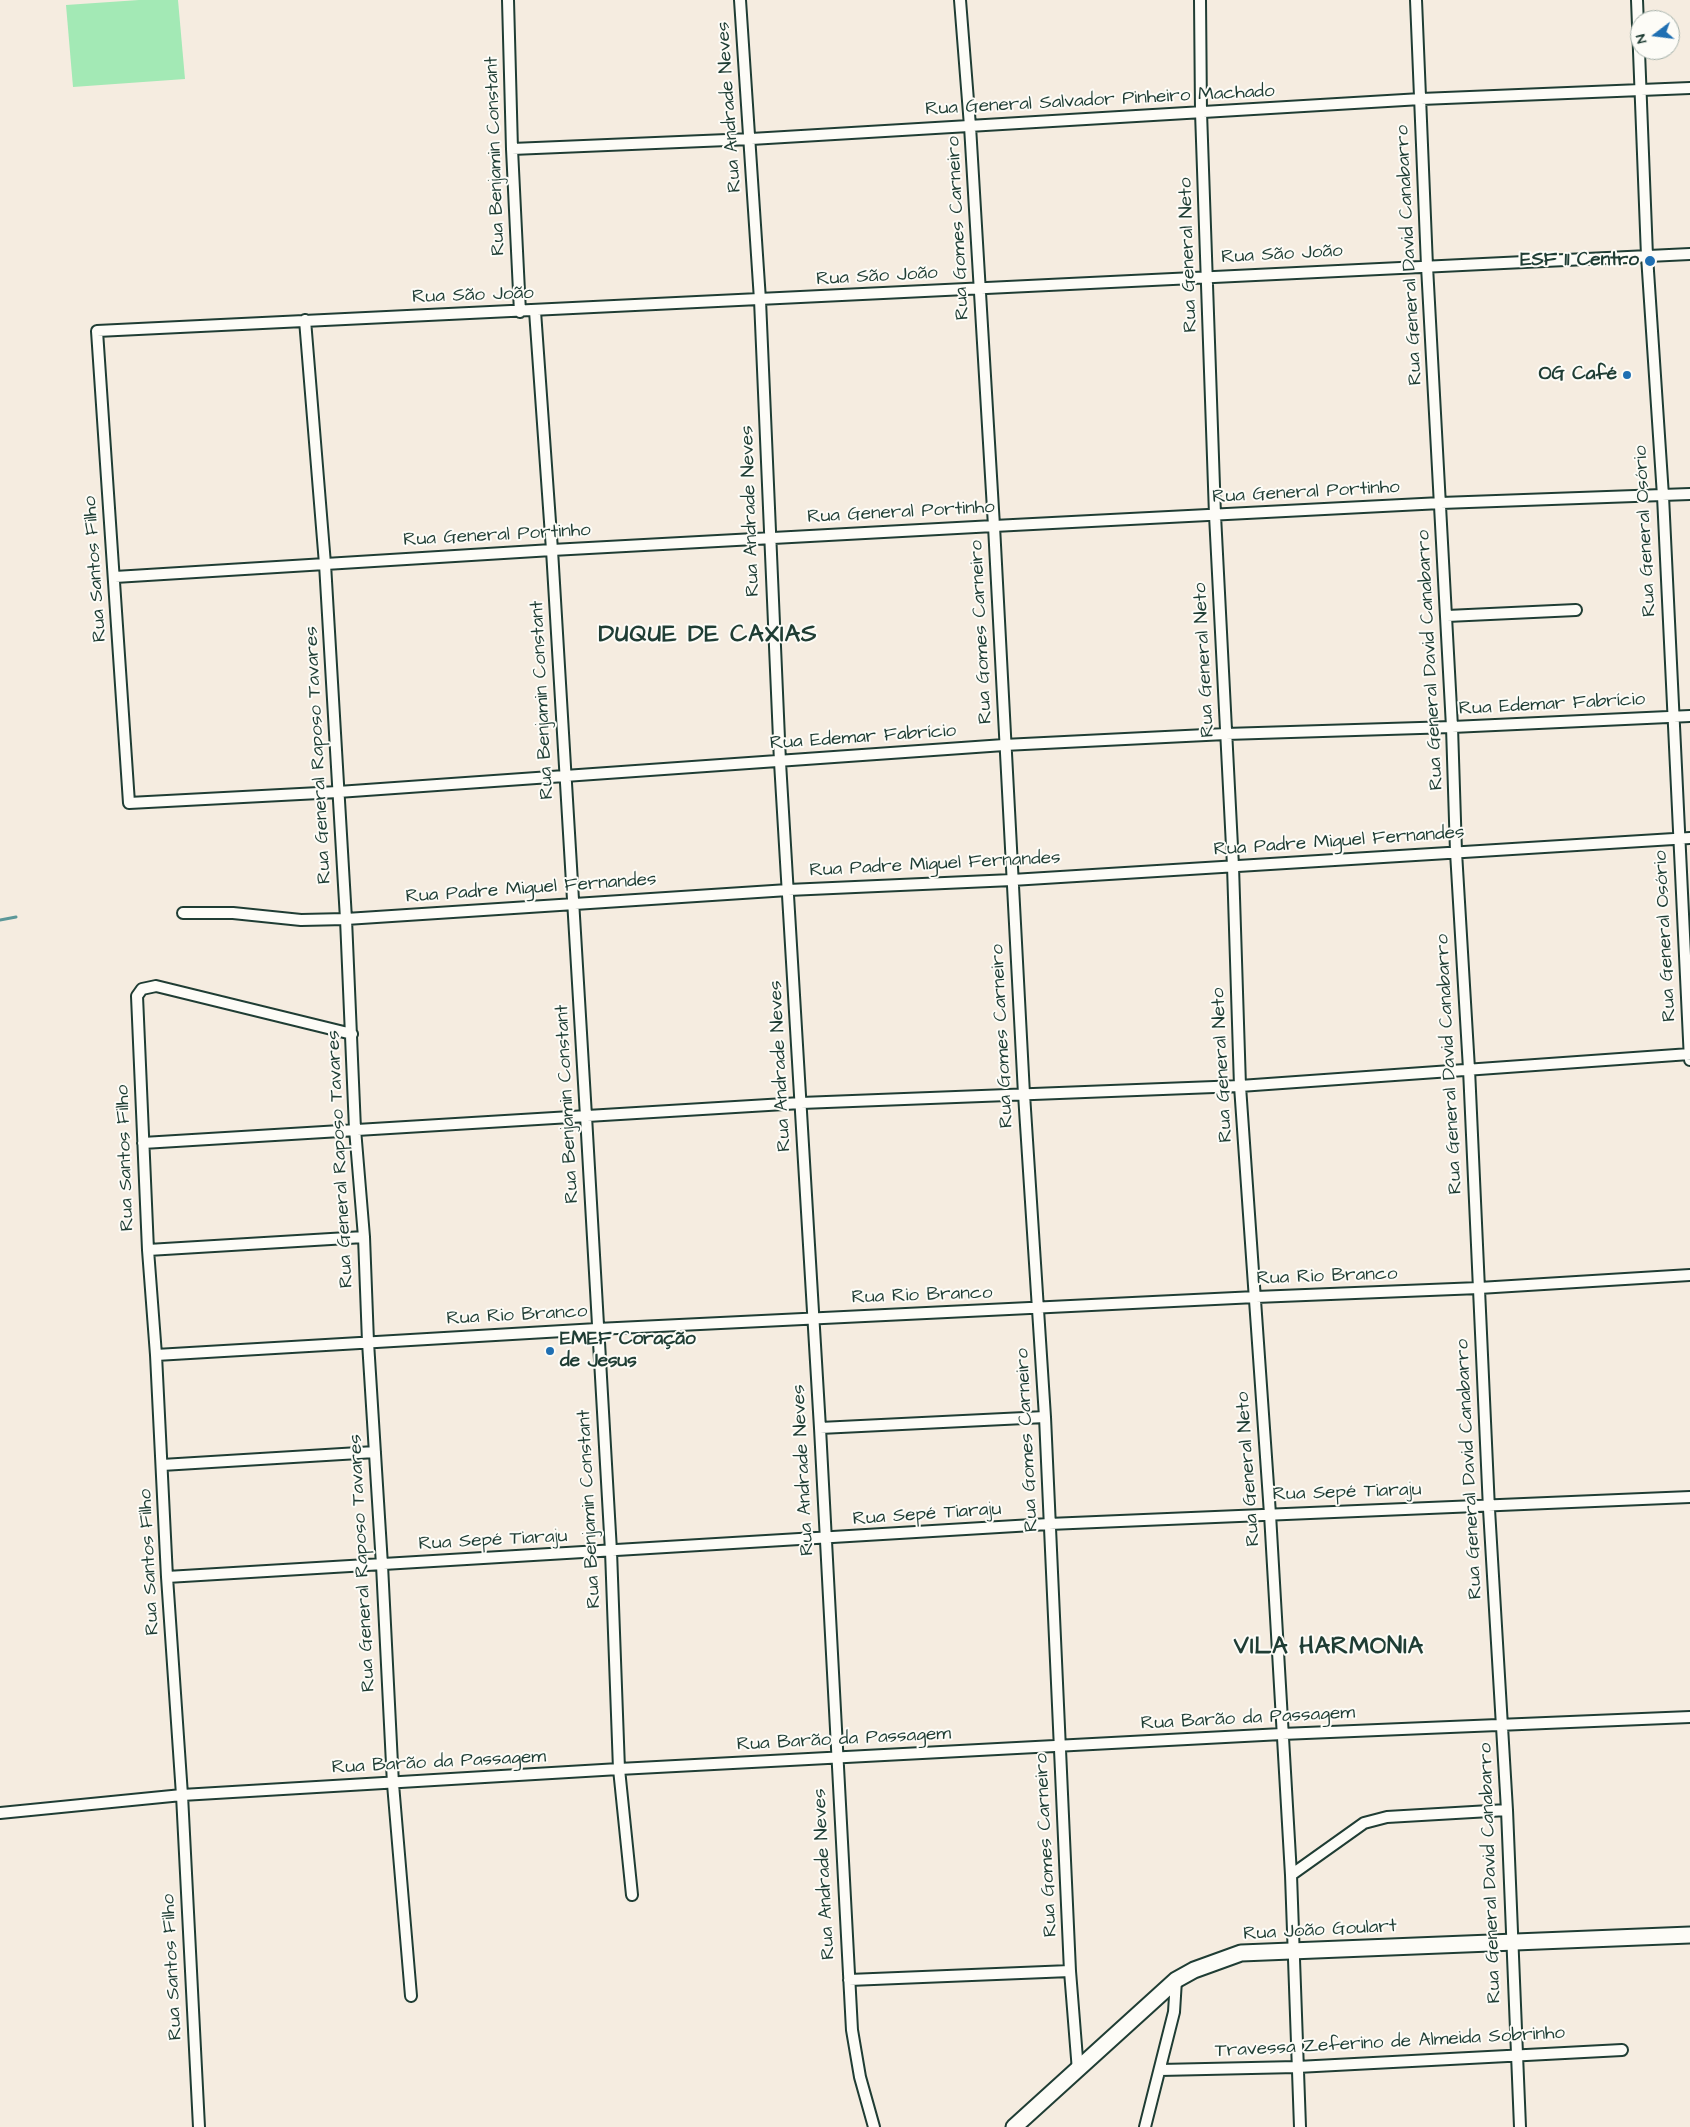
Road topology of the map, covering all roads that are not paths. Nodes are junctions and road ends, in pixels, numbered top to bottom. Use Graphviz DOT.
graph roads {
  1 [pos="508,0"];
  2 [pos="740,0"];
  3 [pos="960,0"];
  4 [pos="1200,0"];
  5 [pos="1416,0"];
  6 [pos="1637,0"];
  7 [pos="1690,88"];
  8 [pos="1642,90"];
  9 [pos="1421,99"];
  10 [pos="1201,112"];
  11 [pos="970,126"];
  12 [pos="750,139"];
  13 [pos="512,149"];
  14 [pos="1690,254"];
  15 [pos="1647,256"];
  16 [pos="1427,266"];
  17 [pos="1208,276"];
  18 [pos="979,289"];
  19 [pos="760,300"];
  20 [pos="535,311"];
  21 [pos="520,312"];
  22 [pos="305,320"];
  23 [pos="96,332"];
  24 [pos="1690,494"];
  25 [pos="1663,496"];
  26 [pos="1441,503"];
  27 [pos="1215,515"];
  28 [pos="994,526"];
  29 [pos="770,538"];
  30 [pos="552,550"];
  31 [pos="325,564"];
  32 [pos="114,576"];
  33 [pos="1576,610"];
  34 [pos="1447,616"];
  35 [pos="1690,716"];
  36 [pos="1674,717"];
  37 [pos="1452,727"];
  38 [pos="1226,734"];
  39 [pos="1004,745"];
  40 [pos="780,762"];
  41 [pos="565,776"];
  42 [pos="338,792"];
  43 [pos="129,803"];
  44 [pos="1690,838"];
  45 [pos="1678,839"];
  46 [pos="1456,852"];
  47 [pos="1233,866"];
  48 [pos="1012,880"];
  49 [pos="788,890"];
  50 [pos="574,904"];
  51 [pos="183,914"];
  52 [pos="346,919"];
  53 [pos="352,1034"];
  54 [pos="1690,1054"];
  55 [pos="1690,1061"];
  56 [pos="1469,1069"];
  57 [pos="1240,1086"];
  58 [pos="1024,1094"];
  59 [pos="801,1103"];
  60 [pos="586,1116"];
  61 [pos="355,1129"];
  62 [pos="143,1143"];
  63 [pos="364,1237"];
  64 [pos="148,1250"];
  65 [pos="1690,1275"];
  66 [pos="1479,1288"];
  67 [pos="1256,1297"];
  68 [pos="1039,1309"];
  69 [pos="812,1318"];
  70 [pos="597,1329"];
  71 [pos="368,1342"];
  72 [pos="156,1355"];
  73 [pos="1045,1417"];
  74 [pos="820,1428"];
  75 [pos="375,1452"];
  76 [pos="162,1465"];
  77 [pos="1690,1497"];
  78 [pos="1489,1505"];
  79 [pos="1270,1514"];
  80 [pos="1049,1524"];
  81 [pos="825,1539"];
  82 [pos="611,1552"];
  83 [pos="382,1565"];
  84 [pos="167,1577"];
  85 [pos="1690,1717"];
  86 [pos="1502,1726"];
  87 [pos="1282,1734"];
  88 [pos="1060,1746"];
  89 [pos="836,1758"];
  90 [pos="619,1770"];
  91 [pos="393,1784"];
  92 [pos="182,1795"];
  93 [pos="1506,1810"];
  94 [pos="0,1813"];
  95 [pos="1291,1875"];
  96 [pos="632,1896"];
  97 [pos="1690,1935"];
  98 [pos="1511,1943"];
  99 [pos="1292,1950"];
  100 [pos="1070,1971"];
  101 [pos="849,1980"];
  102 [pos="1176,1980"];
  103 [pos="411,1996"];
  104 [pos="1622,2050"];
  105 [pos="1517,2054"];
  106 [pos="1296,2066"];
  107 [pos="1160,2070"];
  108 [pos="1078,2071"];
  109 [pos="199,2127"];
  110 [pos="874,2127"];
  111 [pos="1014,2127"];
  112 [pos="1145,2127"];
  113 [pos="1300,2127"];
  114 [pos="1520,2127"];
  1 -- 13 [label="street, Rua Benjamin Constant"];
  2 -- 12 [label="street, Rua Andrade Neves"];
  3 -- 11 [label="street, Rua Gomes Carneiro"];
  4 -- 10 [label="street, Rua General Neto"];
  5 -- 9 [label="street, Rua General David Canabarro"];
  6 -- 8 [label="street, Rua General Osório"];
  7 -- 8 [label="street, Rua General Salvador Pinheiro Machado"];
  8 -- 9 [label="street, Rua General Salvador Pinheiro Machado"];
  8 -- 15 [label="street, Rua General Osório"];
  9 -- 10 [label="street, Rua General Salvador Pinheiro Machado"];
  9 -- 16 [label="street, Rua General David Canabarro"];
  10 -- 11 [label="street, Rua General Salvador Pinheiro Machado"];
  10 -- 17 [label="street, Rua General Neto"];
  11 -- 12 [label="street, Rua General Salvador Pinheiro Machado"];
  11 -- 18 [label="street, Rua Gomes Carneiro"];
  12 -- 13 [label="street, Rua General Salvador Pinheiro Machado"];
  12 -- 19 [label="street, Rua Andrade Neves"];
  13 -- 21 [label="street, Rua Benjamin Constant"];
  14 -- 15 [label="street, Rua São João"];
  15 -- 16 [label="street, Rua São João"];
  15 -- 25 [label="street, Rua General Osório"];
  16 -- 17 [label="street, Rua São João"];
  16 -- 26 [label="street, Rua General David Canabarro"];
  17 -- 18 [label="street, Rua São João"];
  17 -- 27 [label="street, Rua General Neto"];
  18 -- 19 [label="street, Rua São João"];
  18 -- 28 [label="street, Rua Gomes Carneiro"];
  19 -- 20 [label="street, Rua São João"];
  19 -- 29 [label="street, Rua Andrade Neves"];
  20 -- 21 [label="street, Rua São João"];
  20 -- 30 [label="street, Rua Benjamin Constant"];
  21 -- 22 [label="street, Rua São João"];
  22 -- 23 [label="street, Rua São João"];
  22 -- 31 [label="street, Rua General Raposo Tavares"];
  23 -- 32 [label="street, Rua Santos Filho"];
  24 -- 25 [label="street, Rua General Portinho"];
  25 -- 26 [label="street, Rua General Portinho"];
  25 -- 36 [label="street, Rua General Osório"];
  26 -- 27 [label="street, Rua General Portinho"];
  26 -- 34 [label="street, Rua General David Canabarro"];
  27 -- 28 [label="street, Rua General Portinho"];
  27 -- 38 [label="street, Rua General Neto"];
  28 -- 29 [label="street, Rua General Portinho"];
  28 -- 39 [label="street, Rua Gomes Carneiro"];
  29 -- 30 [label="street, Rua General Portinho"];
  29 -- 40 [label="street, Rua Andrade Neves"];
  30 -- 31 [label="street, Rua General Portinho"];
  30 -- 41 [label="street, Rua Benjamin Constant"];
  31 -- 32 [label="street, Rua General Portinho"];
  31 -- 42 [label="street, Rua General Raposo Tavares"];
  32 -- 43 [label="street, Rua Santos Filho"];
  33 -- 34 [label="street"];
  34 -- 37 [label="street, Rua General David Canabarro"];
  35 -- 36 [label="street, Rua Edemar Fabrício"];
  36 -- 37 [label="street, Rua Edemar Fabrício"];
  36 -- 45 [label="street, Rua General Osório"];
  37 -- 38 [label="street, Rua Edemar Fabrício"];
  37 -- 46 [label="street, Rua General David Canabarro"];
  38 -- 39 [label="street, Rua Edemar Fabrício"];
  38 -- 47 [label="street, Rua General Neto"];
  39 -- 40 [label="street, Rua Edemar Fabrício"];
  39 -- 48 [label="street, Rua Gomes Carneiro"];
  40 -- 41 [label="street, Rua Edemar Fabrício"];
  40 -- 49 [label="street, Rua Andrade Neves"];
  41 -- 42 [label="street, Rua Edemar Fabrício"];
  41 -- 50 [label="street, Rua Benjamin Constant"];
  42 -- 43 [label="street, Rua Edemar Fabrício"];
  42 -- 52 [label="street, Rua General Raposo Tavares"];
  44 -- 45 [label="street, Rua Padre Miguel Fernandes"];
  45 -- 46 [label="street, Rua Padre Miguel Fernandes"];
  45 -- 54 [label="street, Rua General Osório"];
  46 -- 47 [label="street, Rua Padre Miguel Fernandes"];
  46 -- 56 [label="street, Rua General David Canabarro"];
  47 -- 48 [label="street, Rua Padre Miguel Fernandes"];
  47 -- 57 [label="street, Rua General Neto"];
  48 -- 49 [label="street, Rua Padre Miguel Fernandes"];
  48 -- 58 [label="street, Rua Gomes Carneiro"];
  49 -- 50 [label="street, Rua Padre Miguel Fernandes"];
  49 -- 59 [label="street, Rua Andrade Neves"];
  50 -- 52 [label="street, Rua Padre Miguel Fernandes"];
  50 -- 60 [label="street, Rua Benjamin Constant"];
  51 -- 52 [label="street, Rua Padre Miguel Fernandes"];
  52 -- 53 [label="street, Rua General Raposo Tavares"];
  53 -- 61 [label="street, Rua General Raposo Tavares"];
  53 -- 62 [label="street, Rua Santos Filho"];
  54 -- 55 [label="street, Rua General Osório"];
  54 -- 56 [label="street"];
  56 -- 57 [label="street"];
  56 -- 66 [label="street, Rua General David Canabarro"];
  57 -- 58 [label="street"];
  57 -- 67 [label="street, Rua General Neto"];
  58 -- 59 [label="street"];
  58 -- 68 [label="street, Rua Gomes Carneiro"];
  59 -- 60 [label="street"];
  59 -- 69 [label="street, Rua Andrade Neves"];
  60 -- 61 [label="street"];
  60 -- 70 [label="street, Rua Benjamin Constant"];
  61 -- 62 [label="street"];
  61 -- 63 [label="street, Rua General Raposo Tavares"];
  62 -- 64 [label="street, Rua Santos Filho"];
  63 -- 64 [label="street"];
  63 -- 71 [label="street, Rua General Raposo Tavares"];
  64 -- 72 [label="street, Rua Santos Filho"];
  65 -- 66 [label="street, Rua Rio Branco"];
  66 -- 67 [label="street, Rua Rio Branco"];
  66 -- 78 [label="street, Rua General David Canabarro"];
  67 -- 68 [label="street, Rua Rio Branco"];
  67 -- 79 [label="street, Rua General Neto"];
  68 -- 69 [label="street, Rua Rio Branco"];
  68 -- 73 [label="street, Rua Gomes Carneiro"];
  69 -- 70 [label="street, Rua Rio Branco"];
  69 -- 74 [label="street, Rua Andrade Neves"];
  70 -- 71 [label="street, Rua Rio Branco"];
  70 -- 82 [label="street, Rua Benjamin Constant"];
  71 -- 72 [label="street, Rua Rio Branco"];
  71 -- 75 [label="street, Rua General Raposo Tavares"];
  72 -- 76 [label="street, Rua Santos Filho"];
  73 -- 74 [label="street"];
  73 -- 80 [label="street, Rua Gomes Carneiro"];
  74 -- 81 [label="street, Rua Andrade Neves"];
  75 -- 76 [label="street"];
  75 -- 83 [label="street, Rua General Raposo Tavares"];
  76 -- 84 [label="street, Rua Santos Filho"];
  77 -- 78 [label="street, Rua Sepé Tiaraju"];
  78 -- 79 [label="street, Rua Sepé Tiaraju"];
  78 -- 86 [label="street, Rua General David Canabarro"];
  79 -- 80 [label="street, Rua Sepé Tiaraju"];
  79 -- 87 [label="street, Rua General Neto"];
  80 -- 81 [label="street, Rua Sepé Tiaraju"];
  80 -- 88 [label="street, Rua Gomes Carneiro"];
  81 -- 82 [label="street, Rua Sepé Tiaraju"];
  81 -- 89 [label="street, Rua Andrade Neves"];
  82 -- 83 [label="street, Rua Sepé Tiaraju"];
  82 -- 90 [label="street, Rua Benjamin Constant"];
  83 -- 84 [label="street, Rua Sepé Tiaraju"];
  83 -- 91 [label="street, Rua General Raposo Tavares"];
  84 -- 92 [label="street, Rua Santos Filho"];
  85 -- 86 [label="street, Rua Barão da Passagem"];
  86 -- 87 [label="street, Rua Barão da Passagem"];
  86 -- 93 [label="street, Rua General David Canabarro"];
  87 -- 88 [label="street, Rua Barão da Passagem"];
  87 -- 95 [label="street, Rua General Neto"];
  88 -- 89 [label="street, Rua Barão da Passagem"];
  88 -- 100 [label="street, Rua Gomes Carneiro"];
  89 -- 90 [label="street, Rua Barão da Passagem"];
  89 -- 101 [label="street, Rua Andrade Neves"];
  90 -- 91 [label="street, Rua Barão da Passagem"];
  90 -- 96 [label="street, Rua Benjamin Constant"];
  91 -- 92 [label="street, Rua Barão da Passagem"];
  91 -- 103 [label="street, Rua General Raposo Tavares"];
  92 -- 94 [label="street, Rua Barão da Passagem"];
  92 -- 109 [label="street, Rua Santos Filho"];
  93 -- 95 [label="street"];
  93 -- 98 [label="street, Rua General David Canabarro"];
  95 -- 99 [label="street, Rua General Neto"];
  97 -- 98 [label="street, Rua João Goulart"];
  98 -- 99 [label="street, Rua João Goulart"];
  98 -- 105 [label="street, Rua General David Canabarro"];
  99 -- 102 [label="street, Rua João Goulart"];
  99 -- 106 [label="street, Rua General Neto"];
  100 -- 101 [label="street"];
  100 -- 108 [label="street, Rua Gomes Carneiro"];
  101 -- 110 [label="street, Rua Andrade Neves"];
  102 -- 107 [label="street"];
  102 -- 108 [label="street, Rua João Goulart"];
  104 -- 105 [label="street, Travessa Zeferino de Almeida Sobrinho"];
  105 -- 106 [label="street, Travessa Zeferino de Almeida Sobrinho"];
  105 -- 114 [label="street, Rua General David Canabarro"];
  106 -- 107 [label="street, Travessa Zeferino de Almeida Sobrinho"];
  106 -- 113 [label="street, Rua General Neto"];
  107 -- 112 [label="street"];
  108 -- 111 [label="street, Rua João Goulart"];
}
